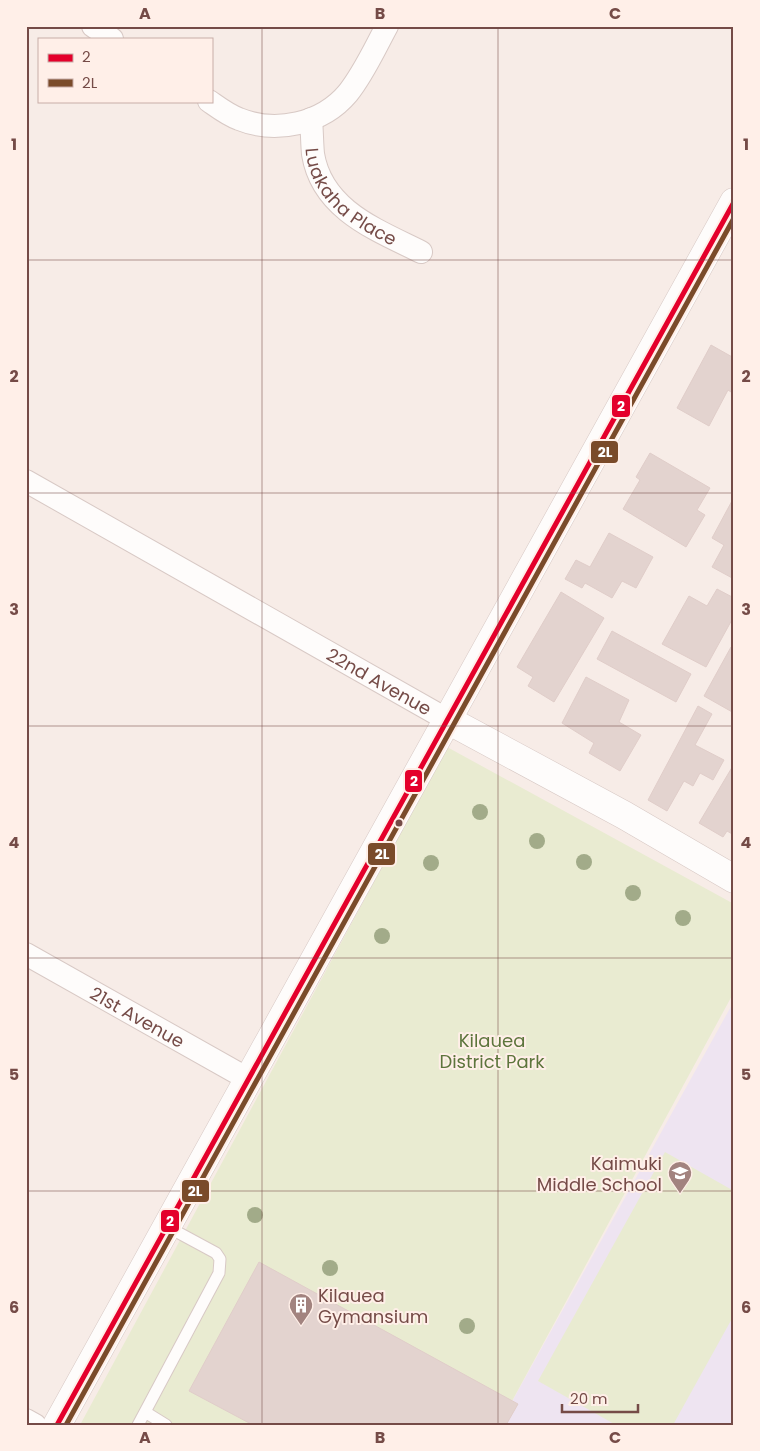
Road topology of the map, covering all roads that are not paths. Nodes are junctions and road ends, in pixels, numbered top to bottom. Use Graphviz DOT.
graph roads {
  1 [pos="93,26"];
  2 [pos="387,26"];
  3 [pos="111,38"];
  4 [pos="210,102"];
  5 [pos="311,119"];
  6 [pos="734,202"];
  7 [pos="421,252"];
  8 [pos="26,481"];
  9 [pos="446,719"];
  10 [pos="734,879"];
  11 [pos="26,954"];
  12 [pos="248,1079"];
  13 [pos="166,1226"];
  14 [pos="145,1412"];
  15 [pos="26,1420"];
  16 [pos="36,1425"];
  17 [pos="57,1425"];
  18 [pos="138,1425"];
  19 [pos="166,1425"];
  1 -- 3 [label="street"];
  2 -- 5 [label="street"];
  4 -- 5 [label="street"];
  5 -- 7 [label="street, Luakaha Place"];
  6 -- 9 [label="street"];
  8 -- 9 [label="street, 22nd Avenue"];
  9 -- 10 [label="street, 22nd Avenue"];
  9 -- 12 [label="street"];
  11 -- 12 [label="street, 21st Avenue"];
  12 -- 13 [label="street"];
  13 -- 14 [label="lane"];
  13 -- 17 [label="street"];
  14 -- 18 [label="lane"];
  14 -- 19 [label="lane"];
  15 -- 16 [label="street"];
}
